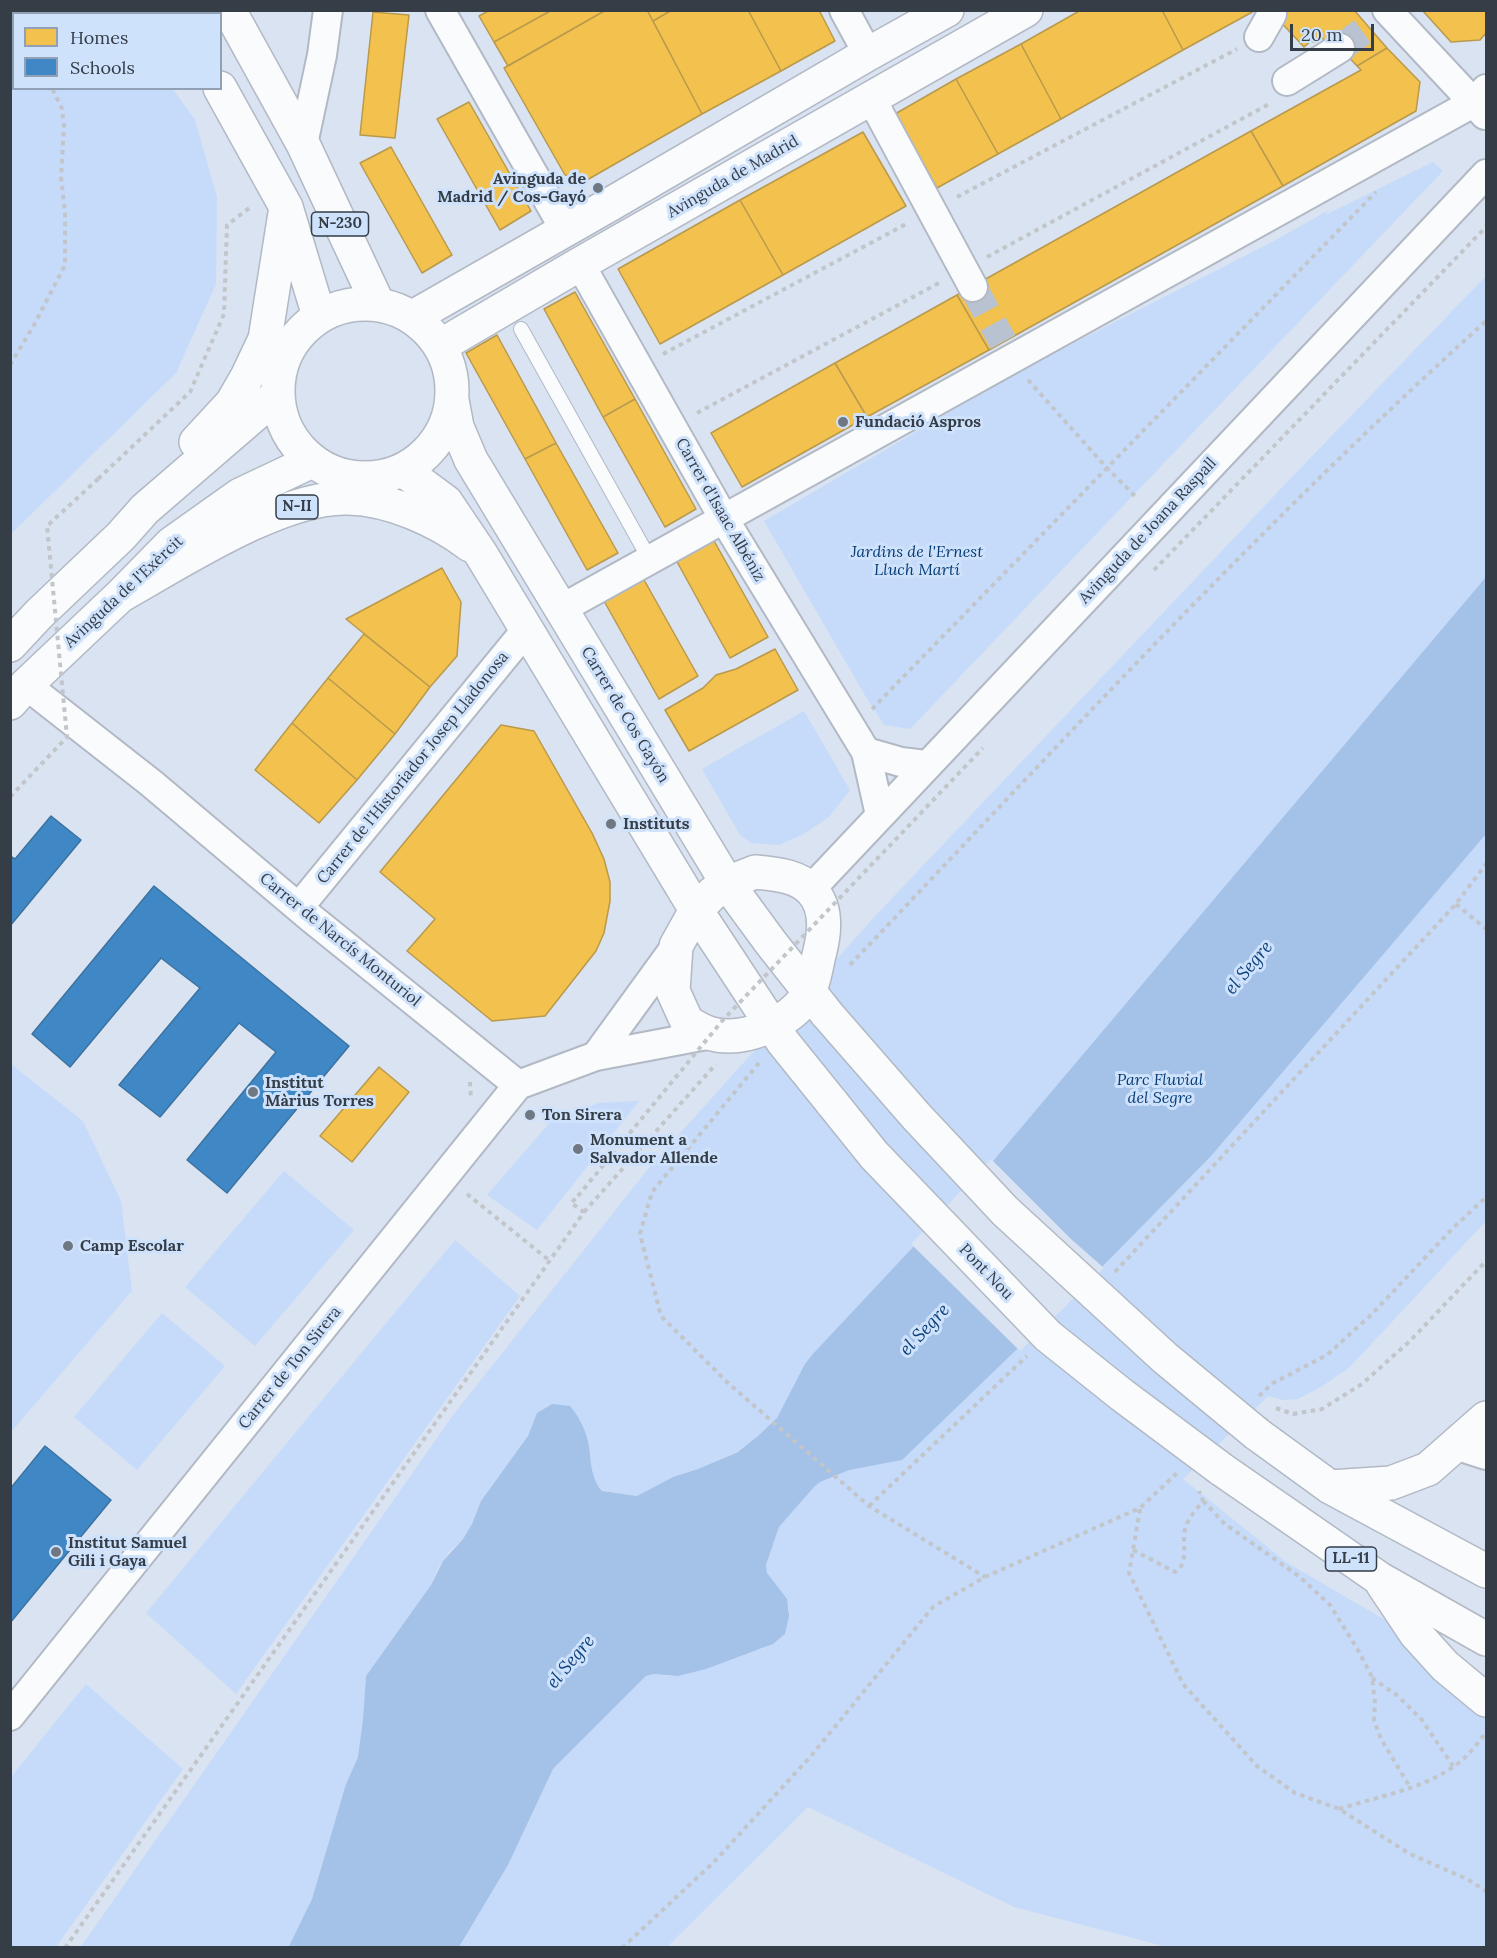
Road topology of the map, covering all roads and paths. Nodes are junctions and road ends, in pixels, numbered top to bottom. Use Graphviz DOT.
graph roads {
  1 [pos="229,10"];
  2 [pos="328,10"];
  3 [pos="440,10"];
  4 [pos="844,10"];
  5 [pos="947,10"];
  6 [pos="1026,10"];
  7 [pos="1382,17"];
  8 [pos="1266,25"];
  9 [pos="1340,48"];
  10 [pos="868,54"];
  11 [pos="1287,81"];
  12 [pos="53,90"];
  13 [pos="221,90"];
  14 [pos="871,98"];
  15 [pos="1482,103"];
  16 [pos="303,144"];
  17 [pos="1486,174"];
  18 [pos="1380,187"];
  19 [pos="274,203"];
  20 [pos="931,211"];
  21 [pos="1486,227"];
  22 [pos="565,230"];
  23 [pos="580,264"];
  24 [pos="968,278"];
  25 [pos="378,304"];
  26 [pos="317,317"];
  27 [pos="412,317"];
  28 [pos="1486,321"];
  29 [pos="521,329"];
  30 [pos="440,346"];
  31 [pos="1014,360"];
  32 [pos="10,365"];
  33 [pos="639,367"];
  34 [pos="276,396"];
  35 [pos="452,400"];
  36 [pos="671,426"];
  37 [pos="312,461"];
  38 [pos="1106,467"];
  39 [pos="403,470"];
  40 [pos="1136,497"];
  41 [pos="145,509"];
  42 [pos="724,519"];
  43 [pos="481,554"];
  44 [pos="650,560"];
  45 [pos="1148,577"];
  46 [pos="120,596"];
  47 [pos="561,609"];
  48 [pos="23,626"];
  49 [pos="527,629"];
  50 [pos="18,694"];
  51 [pos="868,714"];
  52 [pos="991,739"];
  53 [pos="866,752"];
  54 [pos="927,765"];
  55 [pos="10,797"];
  56 [pos="880,815"];
  57 [pos="1486,864"];
  58 [pos="727,883"];
  59 [pos="811,889"];
  60 [pos="1456,904"];
  61 [pos="299,907"];
  62 [pos="696,910"];
  63 [pos="1486,929"];
  64 [pos="676,946"];
  65 [pos="848,967"];
  66 [pos="818,1003"];
  67 [pos="778,1036"];
  68 [pos="714,1049"];
  69 [pos="596,1056"];
  70 [pos="518,1085"];
  71 [pos="462,1190"];
  72 [pos="1486,1197"];
  73 [pos="584,1212"];
  74 [pos="550,1261"];
  75 [pos="1486,1262"];
  76 [pos="1113,1274"];
  77 [pos="1029,1354"];
  78 [pos="1257,1398"];
  79 [pos="1486,1418"];
  80 [pos="1264,1420"];
  81 [pos="1455,1445"];
  82 [pos="1486,1455"];
  83 [pos="1182,1469"];
  84 [pos="1209,1477"];
  85 [pos="1330,1486"];
  86 [pos="1203,1501"];
  87 [pos="869,1506"];
  88 [pos="1140,1508"];
  89 [pos="1133,1550"];
  90 [pos="1486,1571"];
  91 [pos="984,1577"];
  92 [pos="1380,1579"];
  93 [pos="1486,1640"];
  94 [pos="1372,1677"];
  95 [pos="1486,1700"];
  96 [pos="10,1716"];
  97 [pos="1486,1732"];
  98 [pos="1453,1767"];
  99 [pos="1410,1787"];
  100 [pos="1339,1809"];
  101 [pos="1486,1891"];
  102 [pos="65,1947"];
  103 [pos="622,1947"];
  1 -- 16 [label="main road, N-230"];
  2 -- 16 [label="street"];
  3 -- 22 [label="street"];
  4 -- 10 [label="street"];
  5 -- 10 [label="main road"];
  6 -- 14 [label="main road, Avinguda de Madrid"];
  7 -- 15 [label="street"];
  8 -- 20 [label="path"];
  9 -- 11 [label="street"];
  10 -- 22 [label="main road"];
  11 -- 24 [label="path"];
  12 -- 32 [label="path"];
  13 -- 19 [label="main road, N-230"];
  14 -- 20 [label="street"];
  14 -- 23 [label="main road, Avinguda de Madrid"];
  15 -- 31 [label="street"];
  16 -- 25 [label="main road, N-230"];
  17 -- 54 [label="street, Avinguda de Joana Raspall"];
  18 -- 38 [label="path"];
  19 -- 26 [label="main road, N-230"];
  19 -- 41 [label="main road"];
  19 -- 55 [label="path, bridge"];
  20 -- 24 [label="street"];
  20 -- 33 [label="path"];
  21 -- 45 [label="path"];
  22 -- 27 [label="main road"];
  23 -- 30 [label="main road, Avinguda de Madrid"];
  23 -- 33 [label="street, Carrer d'Isaac Albéniz"];
  24 -- 36 [label="path"];
  25 -- 26 [label="main road"];
  25 -- 27 [label="main road"];
  26 -- 34 [label="main road"];
  27 -- 30 [label="main road"];
  28 -- 65 [label="path"];
  29 -- 44 [label="lane"];
  30 -- 35 [label="main road"];
  31 -- 38 [label="path"];
  31 -- 42 [label="street"];
  33 -- 36 [label="street, Carrer d'Isaac Albéniz"];
  34 -- 37 [label="main road"];
  34 -- 41 [label="main road"];
  35 -- 39 [label="main road"];
  35 -- 47 [label="main road, Carrer de Cos Gayón"];
  36 -- 42 [label="street, Carrer d'Isaac Albéniz"];
  37 -- 39 [label="main road"];
  37 -- 46 [label="main road, Avinguda de l'Exèrcit / N-II"];
  38 -- 40 [label="path"];
  38 -- 51 [label="path"];
  39 -- 43 [label="main road"];
  41 -- 48 [label="main road"];
  42 -- 44 [label="street"];
  42 -- 53 [label="street, Carrer d'Isaac Albéniz"];
  43 -- 46 [label="main road, N-II"];
  43 -- 49 [label="main road"];
  44 -- 47 [label="street"];
  46 -- 50 [label="main road, Avinguda de l'Exèrcit / N-II"];
  47 -- 58 [label="main road, Carrer de Cos Gayón"];
  49 -- 61 [label="street, Carrer de l'Historiador Josep Lladonosa"];
  49 -- 62 [label="main road"];
  50 -- 61 [label="street, Carrer de Narcís Monturiol"];
  52 -- 73 [label="path, bridge"];
  53 -- 54 [label="street"];
  53 -- 56 [label="street, Carrer d'Isaac Albéniz"];
  54 -- 56 [label="street, Avinguda de Joana Raspall"];
  56 -- 59 [label="street, Avinguda de Joana Raspall"];
  57 -- 60 [label="path"];
  58 -- 59 [label="main road"];
  58 -- 62 [label="main road"];
  58 -- 66 [label="main road, Carrer de Cos Gayón"];
  59 -- 66 [label="main road"];
  60 -- 63 [label="path"];
  60 -- 76 [label="path"];
  61 -- 70 [label="street, Carrer de Narcís Monturiol"];
  62 -- 64 [label="main road"];
  62 -- 67 [label="main road"];
  64 -- 68 [label="main road"];
  64 -- 69 [label="street"];
  66 -- 67 [label="main road"];
  66 -- 80 [label="main road, bridge"];
  67 -- 68 [label="main road"];
  67 -- 84 [label="main road, Pont Nou, bridge"];
  67 -- 87 [label="path"];
  68 -- 69 [label="street"];
  68 -- 73 [label="path"];
  69 -- 70 [label="street"];
  70 -- 96 [label="street, Carrer de Ton Sirera"];
  71 -- 74 [label="path"];
  72 -- 78 [label="path"];
  73 -- 74 [label="path"];
  74 -- 102 [label="path"];
  75 -- 80 [label="path"];
  77 -- 87 [label="path"];
  79 -- 81 [label="main road"];
  80 -- 85 [label="main road"];
  81 -- 82 [label="street"];
  81 -- 85 [label="main road"];
  83 -- 88 [label="path"];
  84 -- 86 [label="path"];
  84 -- 92 [label="main road, LL-11"];
  85 -- 90 [label="main road"];
  86 -- 89 [label="path"];
  86 -- 94 [label="path"];
  87 -- 91 [label="path"];
  88 -- 89 [label="path"];
  88 -- 91 [label="path"];
  89 -- 100 [label="path"];
  91 -- 103 [label="path"];
  92 -- 93 [label="main road, LL-11"];
  92 -- 95 [label="main road"];
  94 -- 98 [label="path"];
  94 -- 99 [label="path"];
  97 -- 98 [label="path"];
  98 -- 99 [label="path"];
  99 -- 100 [label="path"];
  100 -- 101 [label="path"];
}
